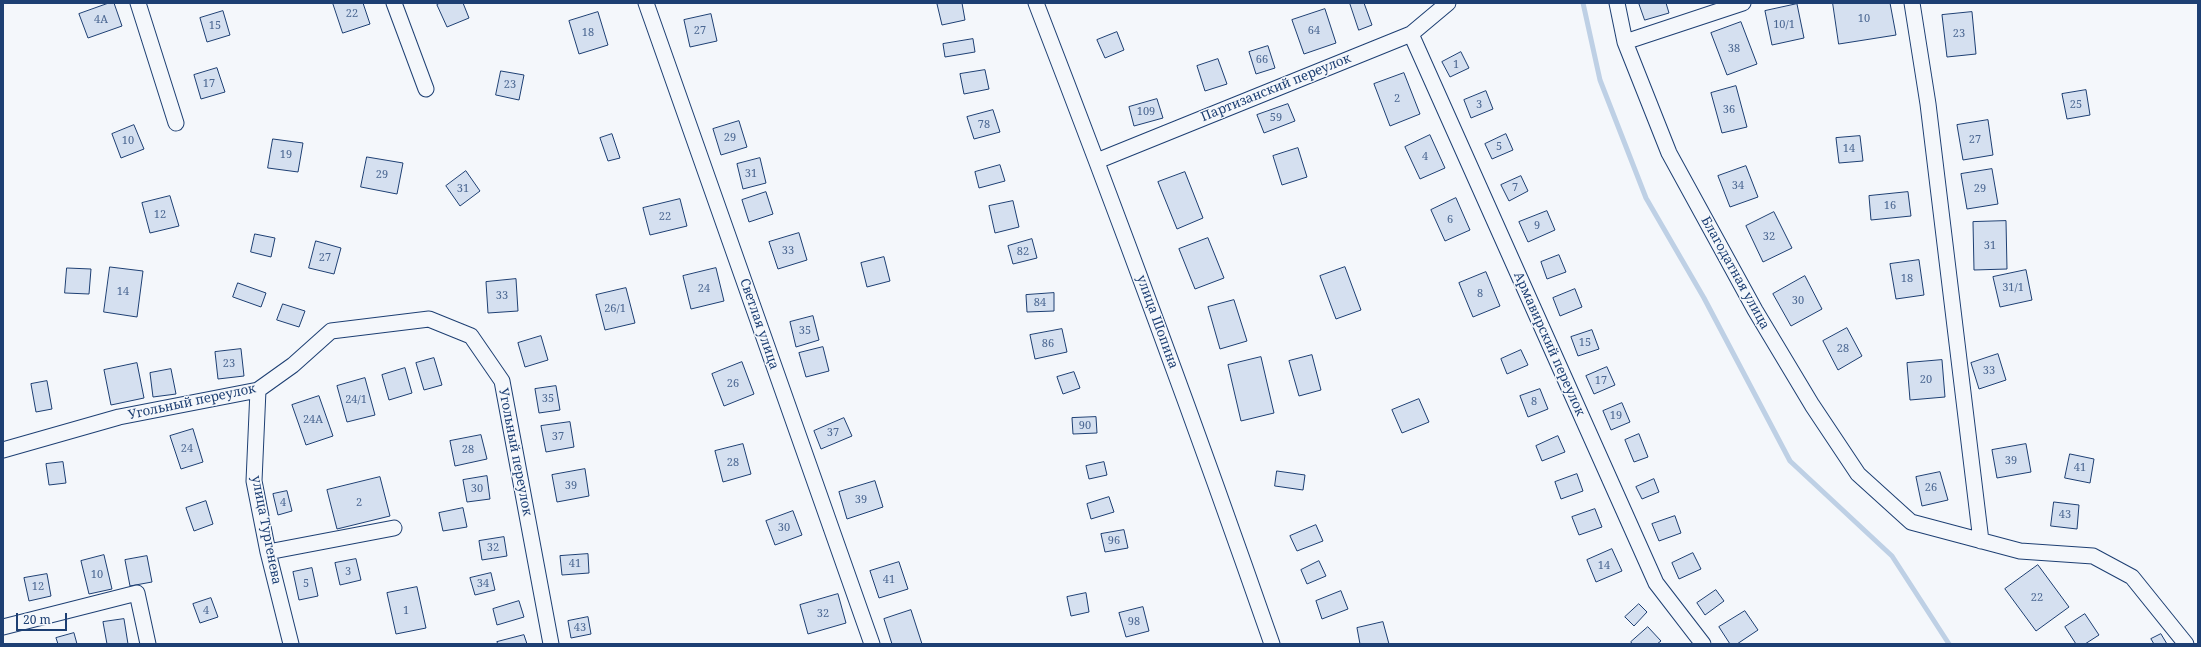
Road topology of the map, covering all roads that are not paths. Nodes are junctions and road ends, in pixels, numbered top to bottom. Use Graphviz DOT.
graph roads {
  1 [pos="138,3"];
  2 [pos="394,3"];
  3 [pos="646,3"];
  4 [pos="1036,3"];
  5 [pos="1448,3"];
  6 [pos="1616,3"];
  7 [pos="1743,3"];
  8 [pos="1912,3"];
  9 [pos="1411,34"];
  10 [pos="1625,42"];
  11 [pos="426,89"];
  12 [pos="176,123"];
  13 [pos="1097,161"];
  14 [pos="258,390"];
  15 [pos="3,450"];
  16 [pos="394,528"];
  17 [pos="1981,540"];
  18 [pos="268,552"];
  19 [pos="3,627"];
  20 [pos="148,644"];
  21 [pos="291,644"];
  22 [pos="551,644"];
  23 [pos="872,644"];
  24 [pos="1272,644"];
  25 [pos="1703,644"];
  26 [pos="2186,644"];
  1 -- 12 [label="street"];
  2 -- 11 [label="street"];
  3 -- 23 [label="street, Светлая улица"];
  4 -- 13 [label="street, улица Шопина"];
  5 -- 9 [label="street, Партизанский переулок"];
  6 -- 10 [label="street"];
  7 -- 10 [label="street"];
  8 -- 17 [label="street"];
  9 -- 13 [label="street, Партизанский переулок"];
  9 -- 25 [label="street, Армавирский переулок"];
  10 -- 17 [label="street, Благодатная улица"];
  13 -- 24 [label="street, улица Шопина"];
  14 -- 15 [label="street, Угольный переулок"];
  14 -- 18 [label="street, улица Тургенева"];
  14 -- 22 [label="street, Угольный переулок"];
  16 -- 18 [label="street"];
  17 -- 26 [label="street, Благодатная улица"];
  18 -- 21 [label="street, улица Тургенева"];
  19 -- 20 [label="street"];
}
